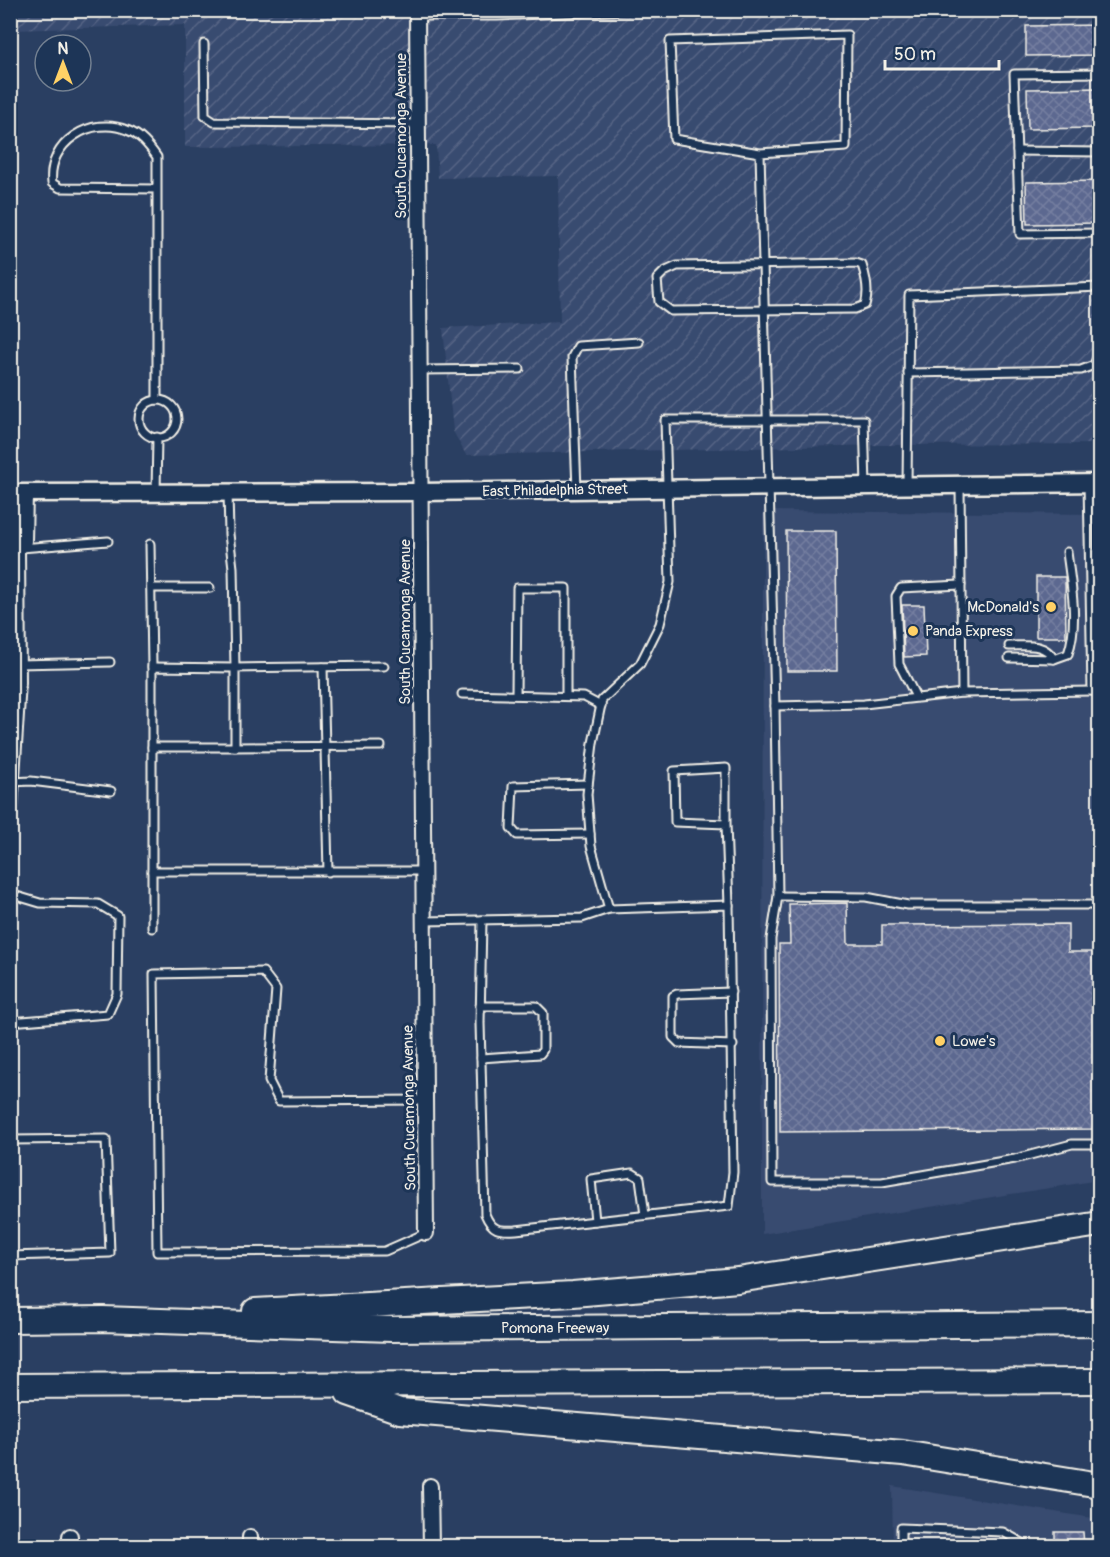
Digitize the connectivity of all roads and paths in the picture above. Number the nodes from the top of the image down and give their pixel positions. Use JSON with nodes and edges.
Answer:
{"nodes":[{"id":1,"x":636,"y":10,"type":"edge"},
{"id":2,"x":417,"y":13,"type":"edge"},
{"id":3,"x":496,"y":13,"type":"edge"},
{"id":4,"x":204,"y":44,"type":"dead end"},
{"id":5,"x":1100,"y":73,"type":"edge"},
{"id":6,"x":418,"y":124,"type":"junction"},
{"id":7,"x":1017,"y":151,"type":"junction"},
{"id":8,"x":760,"y":153,"type":"junction"},
{"id":9,"x":1100,"y":153,"type":"edge"},
{"id":10,"x":157,"y":189,"type":"junction"},
{"id":11,"x":1100,"y":233,"type":"edge"},
{"id":12,"x":763,"y":264,"type":"junction"},
{"id":13,"x":1100,"y":287,"type":"edge"},
{"id":14,"x":764,"y":308,"type":"junction"},
{"id":15,"x":639,"y":342,"type":"dead end"},
{"id":16,"x":1100,"y":351,"type":"edge"},
{"id":17,"x":520,"y":369,"type":"dead end"},
{"id":18,"x":420,"y":370,"type":"junction"},
{"id":19,"x":908,"y":373,"type":"junction"},
{"id":20,"x":157,"y":400,"type":"junction"},
{"id":21,"x":766,"y":420,"type":"junction"},
{"id":22,"x":157,"y":437,"type":"junction"},
{"id":23,"x":1094,"y":483,"type":"edge"},
{"id":24,"x":960,"y":485,"type":"junction"},
{"id":25,"x":866,"y":486,"type":"junction"},
{"id":26,"x":907,"y":486,"type":"junction"},
{"id":27,"x":768,"y":487,"type":"junction"},
{"id":28,"x":668,"y":488,"type":"junction"},
{"id":29,"x":577,"y":490,"type":"junction"},
{"id":30,"x":228,"y":492,"type":"junction"},
{"id":31,"x":420,"y":492,"type":"junction"},
{"id":32,"x":16,"y":493,"type":"edge"},
{"id":33,"x":156,"y":493,"type":"junction"},
{"id":34,"x":108,"y":541,"type":"dead end"},
{"id":35,"x":150,"y":544,"type":"dead end"},
{"id":36,"x":17,"y":549,"type":"junction"},
{"id":37,"x":1067,"y":552,"type":"dead end"},
{"id":38,"x":14,"y":581,"type":"edge"},
{"id":39,"x":961,"y":585,"type":"junction"},
{"id":40,"x":151,"y":588,"type":"junction"},
{"id":41,"x":210,"y":588,"type":"dead end"},
{"id":42,"x":1009,"y":646,"type":"dead end"},
{"id":43,"x":1009,"y":658,"type":"dead end"},
{"id":44,"x":1054,"y":659,"type":"junction"},
{"id":45,"x":110,"y":662,"type":"dead end"},
{"id":46,"x":18,"y":664,"type":"junction"},
{"id":47,"x":384,"y":666,"type":"dead end"},
{"id":48,"x":323,"y":667,"type":"junction"},
{"id":49,"x":152,"y":668,"type":"junction"},
{"id":50,"x":235,"y":668,"type":"junction"},
{"id":51,"x":1096,"y":691,"type":"edge"},
{"id":52,"x":962,"y":693,"type":"junction"},
{"id":53,"x":462,"y":694,"type":"dead end"},
{"id":54,"x":516,"y":695,"type":"junction"},
{"id":55,"x":566,"y":696,"type":"junction"},
{"id":56,"x":14,"y":697,"type":"edge"},
{"id":57,"x":916,"y":698,"type":"junction"},
{"id":58,"x":601,"y":706,"type":"junction"},
{"id":59,"x":775,"y":706,"type":"junction"},
{"id":60,"x":325,"y":746,"type":"junction"},
{"id":61,"x":381,"y":746,"type":"dead end"},
{"id":62,"x":152,"y":747,"type":"junction"},
{"id":63,"x":235,"y":747,"type":"junction"},
{"id":64,"x":12,"y":782,"type":"junction"},
{"id":65,"x":588,"y":784,"type":"junction"},
{"id":66,"x":111,"y":791,"type":"dead end"},
{"id":67,"x":10,"y":808,"type":"edge"},
{"id":68,"x":726,"y":824,"type":"junction"},
{"id":69,"x":590,"y":834,"type":"junction"},
{"id":70,"x":152,"y":871,"type":"junction"},
{"id":71,"x":423,"y":871,"type":"junction"},
{"id":72,"x":328,"y":872,"type":"junction"},
{"id":73,"x":10,"y":894,"type":"edge"},
{"id":74,"x":778,"y":896,"type":"junction"},
{"id":75,"x":729,"y":904,"type":"junction"},
{"id":76,"x":1100,"y":904,"type":"edge"},
{"id":77,"x":609,"y":909,"type":"junction"},
{"id":78,"x":482,"y":920,"type":"junction"},
{"id":79,"x":424,"y":921,"type":"junction"},
{"id":80,"x":152,"y":928,"type":"dead end"},
{"id":81,"x":731,"y":992,"type":"junction"},
{"id":82,"x":480,"y":1006,"type":"junction"},
{"id":83,"x":10,"y":1022,"type":"edge"},
{"id":84,"x":733,"y":1045,"type":"junction"},
{"id":85,"x":481,"y":1058,"type":"junction"},
{"id":86,"x":425,"y":1100,"type":"junction"},
{"id":87,"x":10,"y":1140,"type":"edge"},
{"id":88,"x":1100,"y":1144,"type":"edge"},
{"id":89,"x":645,"y":1215,"type":"junction"},
{"id":90,"x":595,"y":1221,"type":"junction"},
{"id":91,"x":1100,"y":1224,"type":"edge"},
{"id":92,"x":426,"y":1233,"type":"joint"},
{"id":93,"x":10,"y":1256,"type":"edge"},
{"id":94,"x":104,"y":1319,"type":"junction"},
{"id":95,"x":10,"y":1320,"type":"edge"},
{"id":96,"x":1100,"y":1324,"type":"edge"},
{"id":97,"x":1100,"y":1381,"type":"edge"},
{"id":98,"x":10,"y":1386,"type":"edge"},
{"id":99,"x":328,"y":1387,"type":"junction"},
{"id":100,"x":1100,"y":1485,"type":"edge"},
{"id":101,"x":430,"y":1486,"type":"dead end"},
{"id":102,"x":431,"y":1546,"type":"edge"},
{"id":103,"x":901,"y":1546,"type":"edge"},
{"id":104,"x":1028,"y":1546,"type":"edge"}],
"edges":[{"from":1,"to":3,"type":"lane"},
{"from":2,"to":3,"type":"lane"},
{"from":2,"to":6,"type":"street","name":"South Cucamonga Avenue"},
{"from":4,"to":6,"type":"lane"},
{"from":5,"to":7,"type":"lane"},
{"from":6,"to":18,"type":"street","name":"South Cucamonga Avenue"},
{"from":7,"to":9,"type":"lane"},
{"from":7,"to":11,"type":"lane"},
{"from":8,"to":8,"type":"lane"},
{"from":8,"to":12,"type":"lane"},
{"from":10,"to":10,"type":"lane"},
{"from":10,"to":20,"type":"lane"},
{"from":12,"to":14,"type":"lane"},
{"from":12,"to":14,"type":"lane"},
{"from":12,"to":14,"type":"lane"},
{"from":13,"to":19,"type":"lane"},
{"from":14,"to":21,"type":"lane"},
{"from":15,"to":29,"type":"lane"},
{"from":16,"to":19,"type":"lane"},
{"from":17,"to":18,"type":"lane"},
{"from":18,"to":31,"type":"street","name":"South Cucamonga Avenue"},
{"from":19,"to":26,"type":"lane"},
{"from":20,"to":22,"type":"lane"},
{"from":20,"to":22,"type":"lane"},
{"from":21,"to":25,"type":"lane"},
{"from":21,"to":27,"type":"lane"},
{"from":21,"to":28,"type":"lane"},
{"from":22,"to":33,"type":"lane"},
{"from":23,"to":24,"type":"street","name":"East Philadelphia Street"},
{"from":23,"to":51,"type":"lane"},
{"from":24,"to":26,"type":"street","name":"East Philadelphia Street"},
{"from":24,"to":39,"type":"lane"},
{"from":25,"to":26,"type":"street","name":"East Philadelphia Street"},
{"from":25,"to":27,"type":"street","name":"East Philadelphia Street"},
{"from":27,"to":28,"type":"street","name":"East Philadelphia Street"},
{"from":27,"to":59,"type":"lane"},
{"from":28,"to":29,"type":"street","name":"East Philadelphia Street"},
{"from":28,"to":58,"type":"lane"},
{"from":29,"to":31,"type":"street","name":"East Philadelphia Street"},
{"from":30,"to":31,"type":"street","name":"East Philadelphia Street"},
{"from":30,"to":33,"type":"street","name":"East Philadelphia Street"},
{"from":30,"to":50,"type":"lane"},
{"from":31,"to":71,"type":"street","name":"South Cucamonga Avenue"},
{"from":32,"to":33,"type":"street","name":"East Philadelphia Street"},
{"from":32,"to":36,"type":"street"},
{"from":34,"to":36,"type":"lane"},
{"from":35,"to":40,"type":"lane"},
{"from":36,"to":38,"type":"street"},
{"from":37,"to":44,"type":"lane"},
{"from":38,"to":46,"type":"street"},
{"from":39,"to":52,"type":"lane"},
{"from":39,"to":57,"type":"lane"},
{"from":40,"to":41,"type":"lane"},
{"from":40,"to":49,"type":"lane"},
{"from":42,"to":44,"type":"lane"},
{"from":43,"to":44,"type":"lane"},
{"from":45,"to":46,"type":"lane"},
{"from":46,"to":56,"type":"street"},
{"from":47,"to":48,"type":"lane"},
{"from":48,"to":50,"type":"lane"},
{"from":48,"to":60,"type":"lane"},
{"from":49,"to":50,"type":"lane"},
{"from":49,"to":62,"type":"lane"},
{"from":50,"to":63,"type":"lane"},
{"from":51,"to":52,"type":"lane"},
{"from":52,"to":57,"type":"lane"},
{"from":53,"to":54,"type":"lane"},
{"from":54,"to":55,"type":"lane"},
{"from":54,"to":55,"type":"lane"},
{"from":55,"to":58,"type":"lane"},
{"from":56,"to":64,"type":"street"},
{"from":57,"to":59,"type":"lane"},
{"from":58,"to":65,"type":"lane"},
{"from":59,"to":74,"type":"lane"},
{"from":60,"to":61,"type":"lane"},
{"from":60,"to":63,"type":"lane"},
{"from":60,"to":72,"type":"lane"},
{"from":62,"to":63,"type":"lane"},
{"from":62,"to":70,"type":"lane"},
{"from":64,"to":66,"type":"lane"},
{"from":64,"to":67,"type":"street"},
{"from":65,"to":69,"type":"lane"},
{"from":65,"to":69,"type":"lane"},
{"from":68,"to":68,"type":"lane"},
{"from":68,"to":75,"type":"lane"},
{"from":69,"to":77,"type":"lane"},
{"from":70,"to":72,"type":"lane"},
{"from":70,"to":80,"type":"lane"},
{"from":71,"to":72,"type":"lane"},
{"from":71,"to":79,"type":"street","name":"South Cucamonga Avenue"},
{"from":73,"to":83,"type":"lane"},
{"from":74,"to":76,"type":"lane"},
{"from":74,"to":88,"type":"lane"},
{"from":75,"to":77,"type":"lane"},
{"from":75,"to":81,"type":"lane"},
{"from":77,"to":78,"type":"lane"},
{"from":78,"to":79,"type":"lane"},
{"from":78,"to":82,"type":"lane"},
{"from":79,"to":86,"type":"street","name":"South Cucamonga Avenue"},
{"from":81,"to":84,"type":"lane"},
{"from":81,"to":84,"type":"lane"},
{"from":82,"to":85,"type":"lane"},
{"from":82,"to":85,"type":"lane"},
{"from":84,"to":89,"type":"lane"},
{"from":85,"to":90,"type":"lane"},
{"from":86,"to":92,"type":"street","name":"South Cucamonga Avenue"},
{"from":86,"to":92,"type":"lane"},
{"from":87,"to":93,"type":"lane"},
{"from":89,"to":90,"type":"lane"},
{"from":89,"to":90,"type":"lane"},
{"from":91,"to":94,"type":"highway"},
{"from":94,"to":95,"type":"highway","name":"Pomona Freeway"},
{"from":94,"to":96,"type":"highway","name":"Pomona Freeway"},
{"from":97,"to":99,"type":"highway"},
{"from":98,"to":99,"type":"highway"},
{"from":99,"to":100,"type":"highway"},
{"from":101,"to":102,"type":"street"},
{"from":103,"to":104,"type":"lane"}]}
